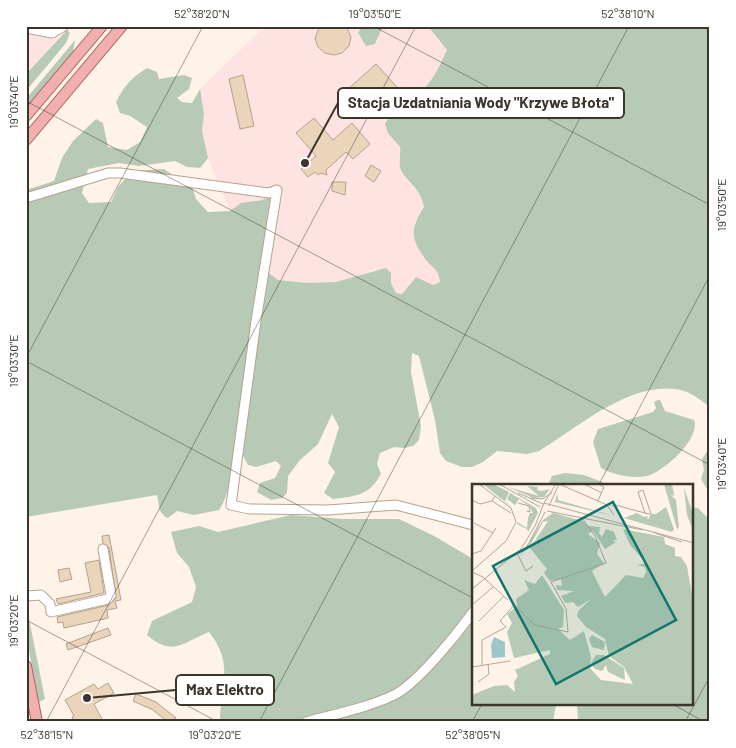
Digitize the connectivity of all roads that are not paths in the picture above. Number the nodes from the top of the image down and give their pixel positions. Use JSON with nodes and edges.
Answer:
{"nodes":[{"id":1,"x":64,"y":26,"type":"edge"},
{"id":2,"x":102,"y":26,"type":"edge"},
{"id":3,"x":122,"y":26,"type":"edge"},
{"id":4,"x":26,"y":28,"type":"edge"},
{"id":5,"x":26,"y":116,"type":"edge"},
{"id":6,"x":26,"y":140,"type":"edge"},
{"id":7,"x":26,"y":198,"type":"edge"},
{"id":8,"x":472,"y":524,"type":"edge"},
{"id":9,"x":103,"y":550,"type":"dead end"},
{"id":10,"x":26,"y":596,"type":"edge"},
{"id":11,"x":472,"y":614,"type":"edge"},
{"id":12,"x":26,"y":666,"type":"edge"},
{"id":13,"x":37,"y":722,"type":"edge"},
{"id":14,"x":306,"y":722,"type":"edge"}],
"edges":[{"from":1,"to":4,"type":"lane"},
{"from":2,"to":5,"type":"main road"},
{"from":3,"to":6,"type":"main road"},
{"from":7,"to":8,"type":"lane"},
{"from":9,"to":10,"type":"lane"},
{"from":11,"to":14,"type":"lane"},
{"from":12,"to":13,"type":"main road"}]}
